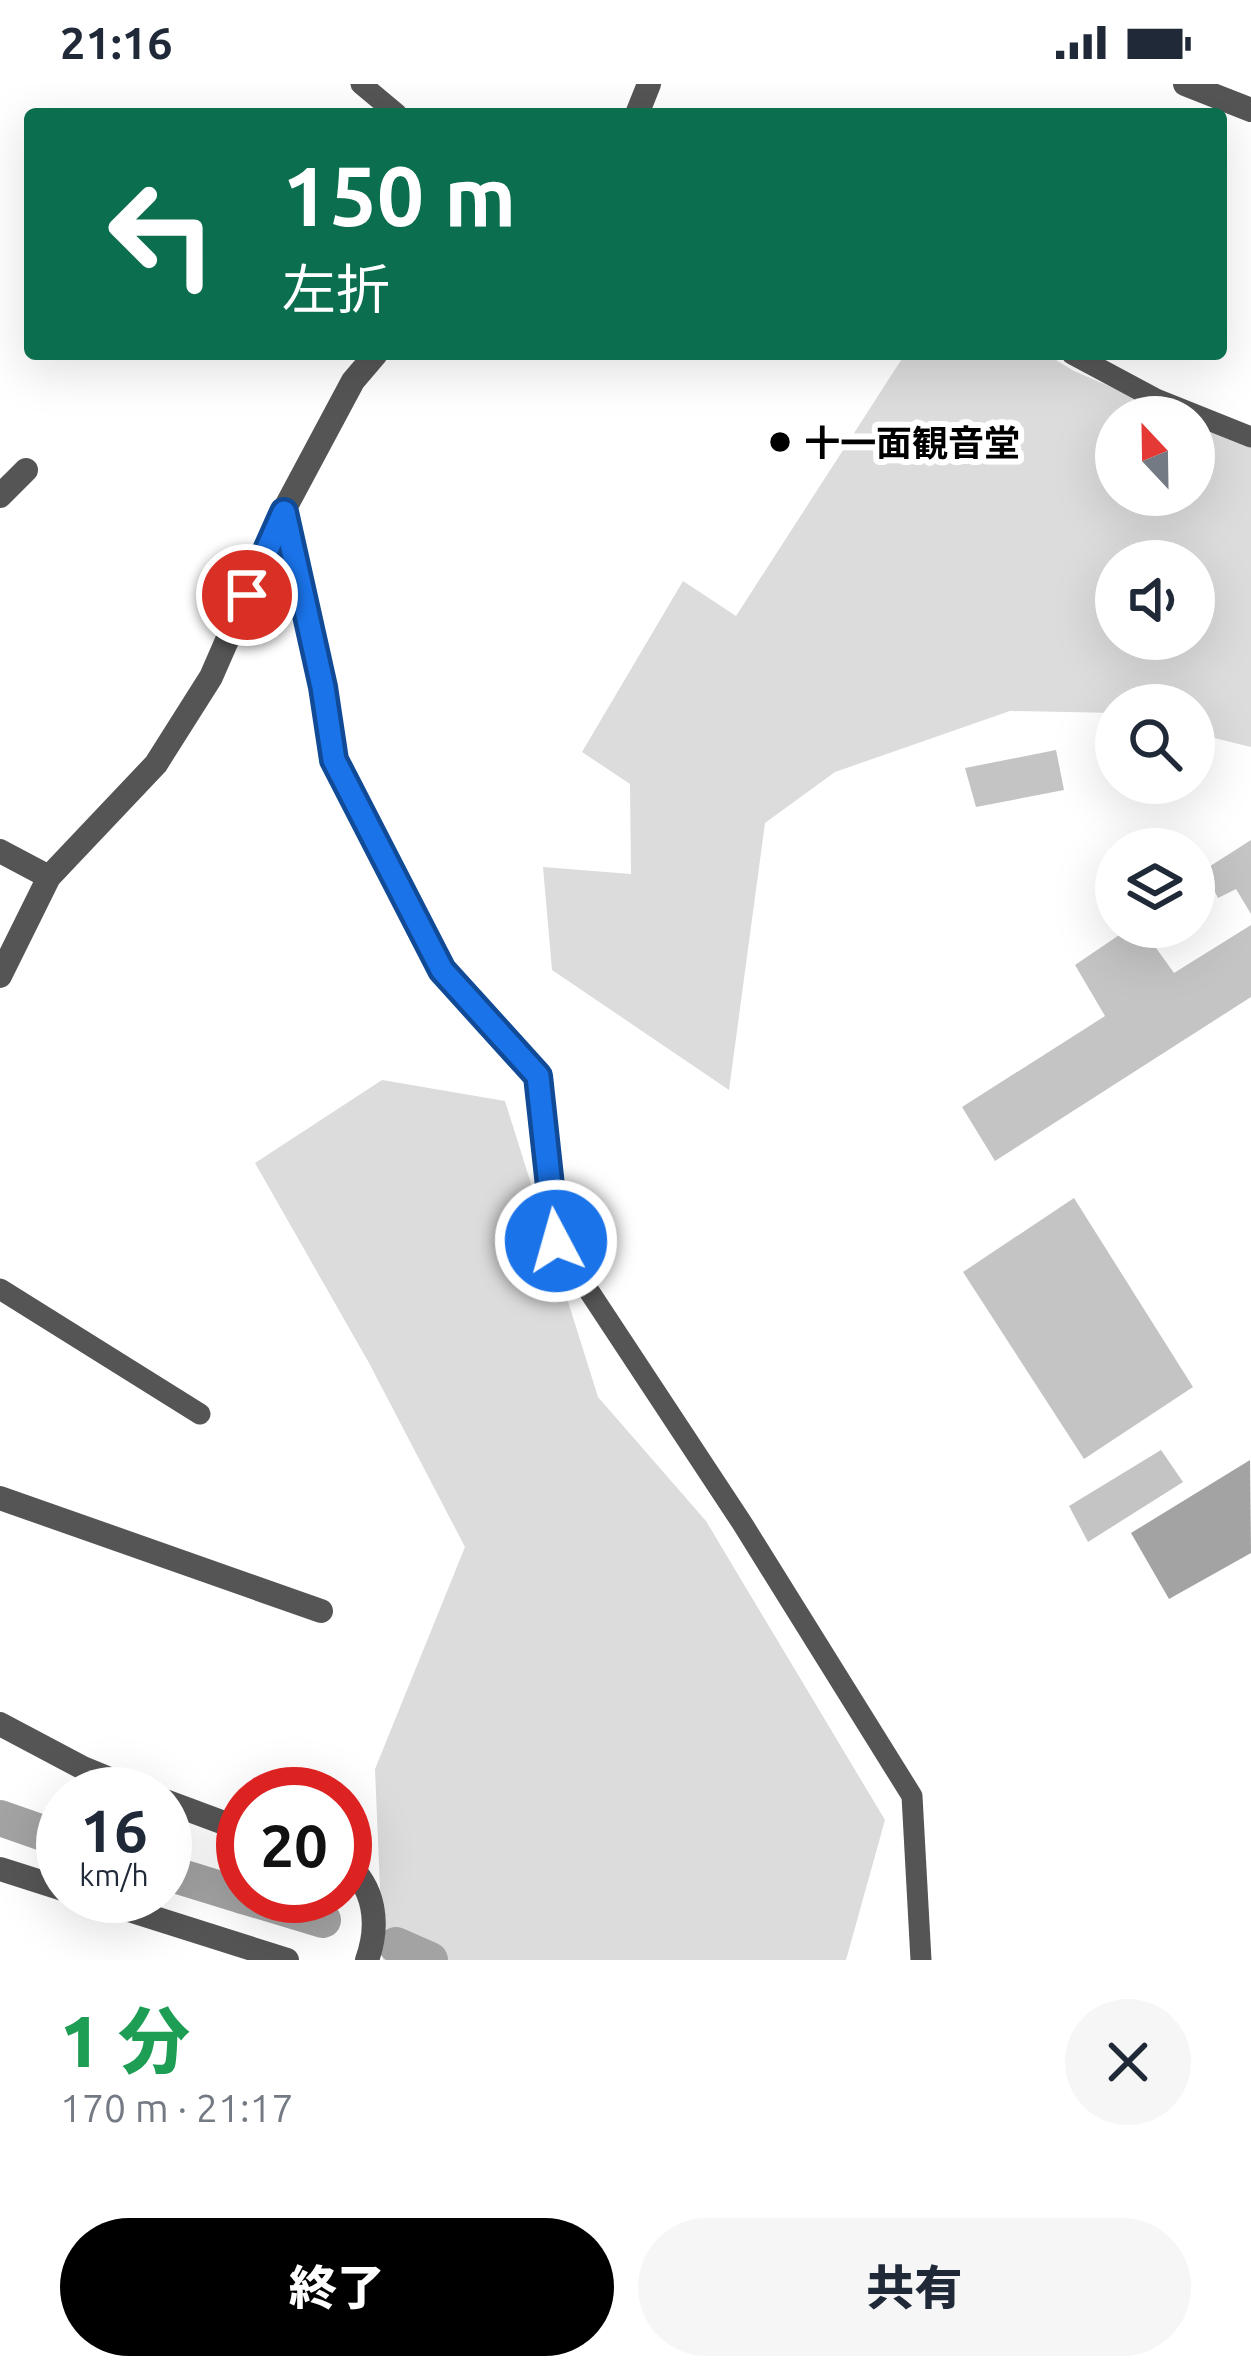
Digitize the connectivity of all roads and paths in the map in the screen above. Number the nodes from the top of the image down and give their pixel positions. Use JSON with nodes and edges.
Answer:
{"nodes":[{"id":1,"x":361,"y":84,"type":"edge"},
{"id":2,"x":1185,"y":84,"type":"edge"},
{"id":3,"x":390,"y":108,"type":"edge"},
{"id":4,"x":1251,"y":110,"type":"edge"},
{"id":5,"x":371,"y":360,"type":"edge"},
{"id":6,"x":1083,"y":360,"type":"edge"},
{"id":7,"x":1251,"y":437,"type":"edge"},
{"id":8,"x":26,"y":470,"type":"dead end"},
{"id":9,"x":0,"y":496,"type":"edge"},
{"id":10,"x":284,"y":512,"type":"junction"},
{"id":11,"x":0,"y":851,"type":"edge"},
{"id":12,"x":49,"y":877,"type":"junction"},
{"id":13,"x":0,"y":976,"type":"edge"},
{"id":14,"x":0,"y":1288,"type":"edge"},
{"id":15,"x":200,"y":1414,"type":"dead end"},
{"id":16,"x":0,"y":1498,"type":"edge"},
{"id":17,"x":321,"y":1611,"type":"dead end"},
{"id":18,"x":0,"y":1724,"type":"edge"},
{"id":19,"x":81,"y":1767,"type":"edge"},
{"id":20,"x":0,"y":1869,"type":"edge"},
{"id":21,"x":36,"y":1880,"type":"edge"},
{"id":22,"x":372,"y":1905,"type":"edge"},
{"id":23,"x":170,"y":1923,"type":"edge"},
{"id":24,"x":287,"y":1960,"type":"edge"},
{"id":25,"x":368,"y":1960,"type":"edge"},
{"id":26,"x":921,"y":1960,"type":"edge"}],
"edges":[{"from":1,"to":3,"type":"lane"},
{"from":2,"to":4,"type":"street"},
{"from":5,"to":10,"type":"street"},
{"from":6,"to":7,"type":"lane"},
{"from":8,"to":9,"type":"street"},
{"from":10,"to":12,"type":"street"},
{"from":10,"to":26,"type":"lane"},
{"from":11,"to":12,"type":"street"},
{"from":12,"to":13,"type":"street"},
{"from":14,"to":15,"type":"lane"},
{"from":16,"to":17,"type":"street"},
{"from":18,"to":19,"type":"street"},
{"from":20,"to":21,"type":"street"},
{"from":22,"to":25,"type":"street"},
{"from":23,"to":24,"type":"street"}]}
